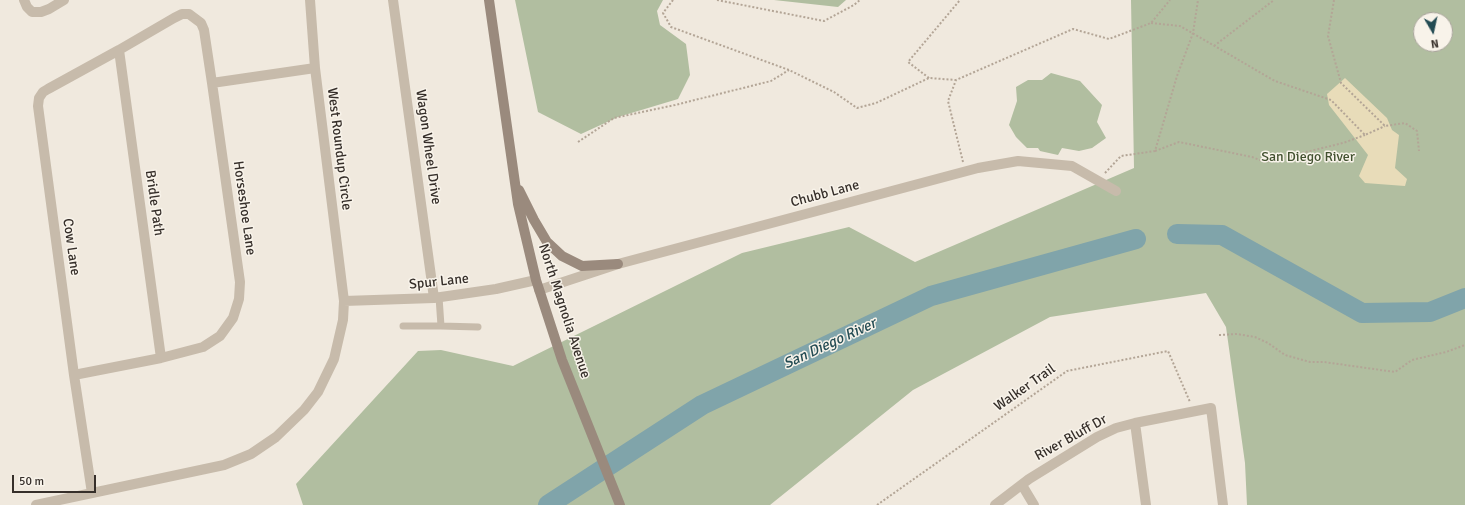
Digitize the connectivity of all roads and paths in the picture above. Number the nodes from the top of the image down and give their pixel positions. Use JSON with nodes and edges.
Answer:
{"nodes":[{"id":1,"x":24,"y":0,"type":"edge"},
{"id":2,"x":64,"y":0,"type":"edge"},
{"id":3,"x":310,"y":0,"type":"edge"},
{"id":4,"x":393,"y":0,"type":"edge"},
{"id":5,"x":489,"y":0,"type":"edge"},
{"id":6,"x":673,"y":0,"type":"edge"},
{"id":7,"x":717,"y":0,"type":"edge"},
{"id":8,"x":860,"y":0,"type":"edge"},
{"id":9,"x":960,"y":0,"type":"edge"},
{"id":10,"x":1170,"y":0,"type":"edge"},
{"id":11,"x":1198,"y":0,"type":"edge"},
{"id":12,"x":1274,"y":0,"type":"edge"},
{"id":13,"x":1334,"y":0,"type":"edge"},
{"id":14,"x":1151,"y":23,"type":"junction"},
{"id":15,"x":1193,"y":33,"type":"junction"},
{"id":16,"x":1214,"y":46,"type":"junction"},
{"id":17,"x":119,"y":50,"type":"junction"},
{"id":18,"x":315,"y":68,"type":"junction"},
{"id":19,"x":789,"y":70,"type":"junction"},
{"id":20,"x":929,"y":78,"type":"junction"},
{"id":21,"x":956,"y":80,"type":"junction"},
{"id":22,"x":212,"y":83,"type":"junction"},
{"id":23,"x":1385,"y":126,"type":"junction"},
{"id":24,"x":1365,"y":135,"type":"junction"},
{"id":25,"x":578,"y":142,"type":"dead end"},
{"id":26,"x":1155,"y":151,"type":"junction"},
{"id":27,"x":1419,"y":151,"type":"dead end"},
{"id":28,"x":965,"y":171,"type":"junction"},
{"id":29,"x":514,"y":179,"type":"junction"},
{"id":30,"x":1097,"y":181,"type":"junction"},
{"id":31,"x":1116,"y":191,"type":"dead end"},
{"id":32,"x":618,"y":264,"type":"junction"},
{"id":33,"x":538,"y":285,"type":"junction"},
{"id":34,"x":436,"y":298,"type":"junction"},
{"id":35,"x":344,"y":301,"type":"junction"},
{"id":36,"x":403,"y":326,"type":"dead end"},
{"id":37,"x":441,"y":326,"type":"junction"},
{"id":38,"x":478,"y":327,"type":"dead end"},
{"id":39,"x":1220,"y":335,"type":"dead end"},
{"id":40,"x":1465,"y":345,"type":"edge"},
{"id":41,"x":161,"y":358,"type":"junction"},
{"id":42,"x":74,"y":375,"type":"junction"},
{"id":43,"x":1194,"y":411,"type":"junction"},
{"id":44,"x":1135,"y":423,"type":"junction"},
{"id":45,"x":1022,"y":485,"type":"junction"},
{"id":46,"x":92,"y":493,"type":"junction"},
{"id":47,"x":36,"y":505,"type":"edge"},
{"id":48,"x":620,"y":505,"type":"edge"},
{"id":49,"x":877,"y":505,"type":"edge"},
{"id":50,"x":995,"y":505,"type":"edge"},
{"id":51,"x":1034,"y":505,"type":"edge"},
{"id":52,"x":1146,"y":505,"type":"edge"},
{"id":53,"x":1223,"y":505,"type":"edge"}],
"edges":[{"from":1,"to":2,"type":"street"},
{"from":3,"to":18,"type":"street","name":"West Roundup Circle"},
{"from":4,"to":34,"type":"street","name":"Wagon Wheel Drive"},
{"from":5,"to":29,"type":"main road","name":"North Magnolia Avenue"},
{"from":6,"to":19,"type":"path"},
{"from":7,"to":8,"type":"path"},
{"from":9,"to":20,"type":"path"},
{"from":10,"to":14,"type":"path"},
{"from":11,"to":15,"type":"path"},
{"from":12,"to":16,"type":"path"},
{"from":13,"to":23,"type":"path"},
{"from":14,"to":15,"type":"path"},
{"from":14,"to":21,"type":"path"},
{"from":15,"to":16,"type":"path"},
{"from":15,"to":26,"type":"path"},
{"from":16,"to":24,"type":"path"},
{"from":17,"to":22,"type":"street","name":"Horseshoe Lane"},
{"from":17,"to":41,"type":"street","name":"Bridle Path"},
{"from":17,"to":42,"type":"street","name":"Cow Lane"},
{"from":18,"to":22,"type":"street"},
{"from":18,"to":35,"type":"street","name":"West Roundup Circle"},
{"from":19,"to":20,"type":"path"},
{"from":19,"to":25,"type":"path"},
{"from":20,"to":21,"type":"path"},
{"from":21,"to":28,"type":"path"},
{"from":22,"to":41,"type":"street","name":"Horseshoe Lane"},
{"from":23,"to":24,"type":"path"},
{"from":23,"to":27,"type":"path"},
{"from":24,"to":26,"type":"path"},
{"from":26,"to":30,"type":"path"},
{"from":28,"to":30,"type":"street","name":"Chubb Lane"},
{"from":28,"to":32,"type":"street","name":"Chubb Lane"},
{"from":29,"to":32,"type":"main road"},
{"from":29,"to":33,"type":"main road","name":"North Magnolia Avenue"},
{"from":30,"to":31,"type":"street","name":"Chubb Lane"},
{"from":32,"to":33,"type":"street","name":"Chubb Lane"},
{"from":33,"to":34,"type":"street","name":"Spur Lane"},
{"from":33,"to":48,"type":"main road","name":"North Magnolia Avenue"},
{"from":34,"to":35,"type":"street","name":"Spur Lane"},
{"from":34,"to":37,"type":"lane"},
{"from":35,"to":46,"type":"street","name":"West Roundup Circle"},
{"from":36,"to":37,"type":"lane"},
{"from":37,"to":38,"type":"lane"},
{"from":39,"to":40,"type":"path"},
{"from":41,"to":42,"type":"street","name":"Horseshoe Lane"},
{"from":42,"to":46,"type":"street","name":"Cow Lane"},
{"from":43,"to":44,"type":"street","name":"River Bluff Dr"},
{"from":43,"to":49,"type":"path","name":"Walker Trail"},
{"from":43,"to":53,"type":"street","name":"River Bluff Dr"},
{"from":44,"to":45,"type":"street","name":"River Bluff Dr"},
{"from":44,"to":52,"type":"street"},
{"from":45,"to":50,"type":"street","name":"River Bluff Dr"},
{"from":45,"to":51,"type":"street"},
{"from":46,"to":47,"type":"street","name":"West Roundup Circle"}]}
